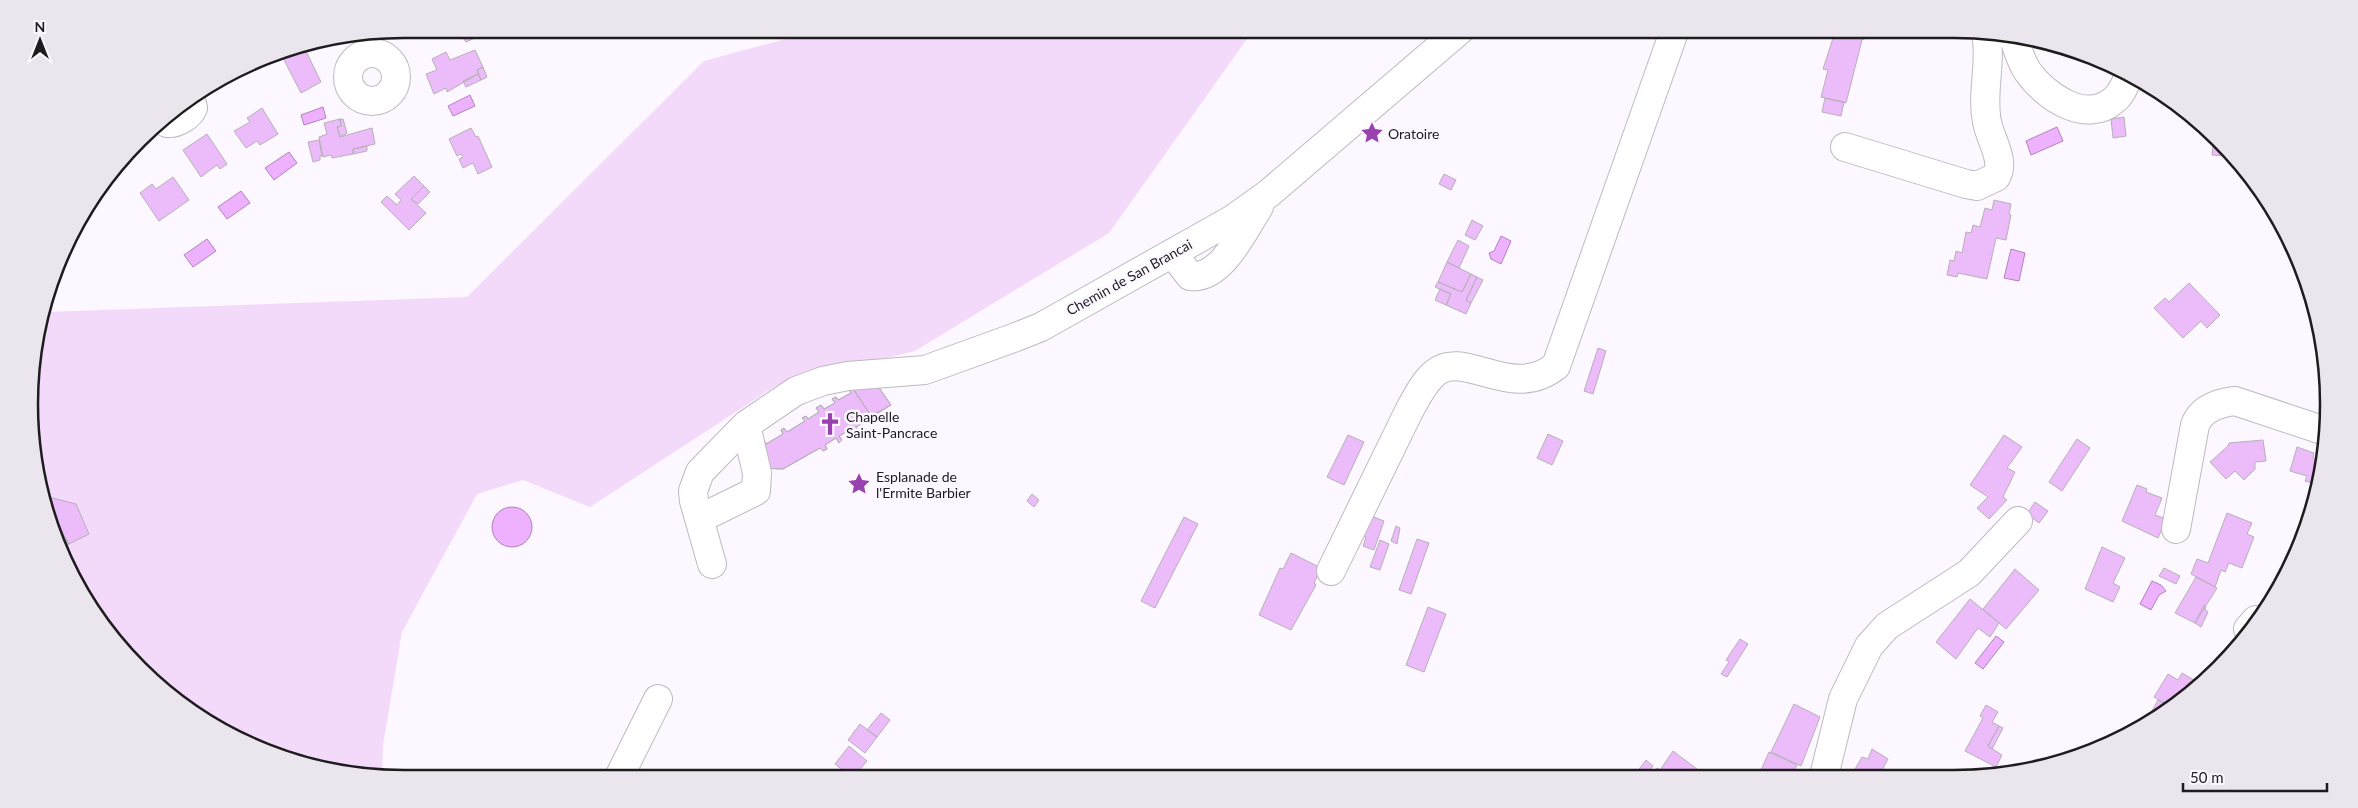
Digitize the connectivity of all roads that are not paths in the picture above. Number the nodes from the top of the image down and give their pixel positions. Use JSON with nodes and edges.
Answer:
{"nodes":[{"id":1,"x":1450,"y":38,"type":"edge"},
{"id":2,"x":1673,"y":38,"type":"edge"},
{"id":3,"x":1987,"y":39,"type":"edge"},
{"id":4,"x":2016,"y":43,"type":"edge"},
{"id":5,"x":2126,"y":81,"type":"edge"},
{"id":6,"x":192,"y":105,"type":"edge"},
{"id":7,"x":168,"y":123,"type":"edge"},
{"id":8,"x":1845,"y":148,"type":"dead end"},
{"id":9,"x":746,"y":425,"type":"junction"},
{"id":10,"x":2320,"y":429,"type":"edge"},
{"id":11,"x":699,"y":519,"type":"junction"},
{"id":12,"x":2018,"y":522,"type":"dead end"},
{"id":13,"x":2176,"y":528,"type":"dead end"},
{"id":14,"x":712,"y":564,"type":"dead end"},
{"id":15,"x":1331,"y":571,"type":"dead end"},
{"id":16,"x":658,"y":699,"type":"dead end"},
{"id":17,"x":622,"y":770,"type":"edge"},
{"id":18,"x":1825,"y":770,"type":"edge"}],
"edges":[{"from":1,"to":9,"type":"street","name":"Chemin de San Brancai"},
{"from":2,"to":15,"type":"street"},
{"from":3,"to":8,"type":"street"},
{"from":4,"to":5,"type":"street"},
{"from":6,"to":7,"type":"street"},
{"from":9,"to":11,"type":"street","name":"Chemin de San Brancai"},
{"from":9,"to":11,"type":"street"},
{"from":10,"to":13,"type":"street"},
{"from":11,"to":14,"type":"street","name":"Chemin de San Brancai"},
{"from":12,"to":18,"type":"street"},
{"from":16,"to":17,"type":"street"}]}
